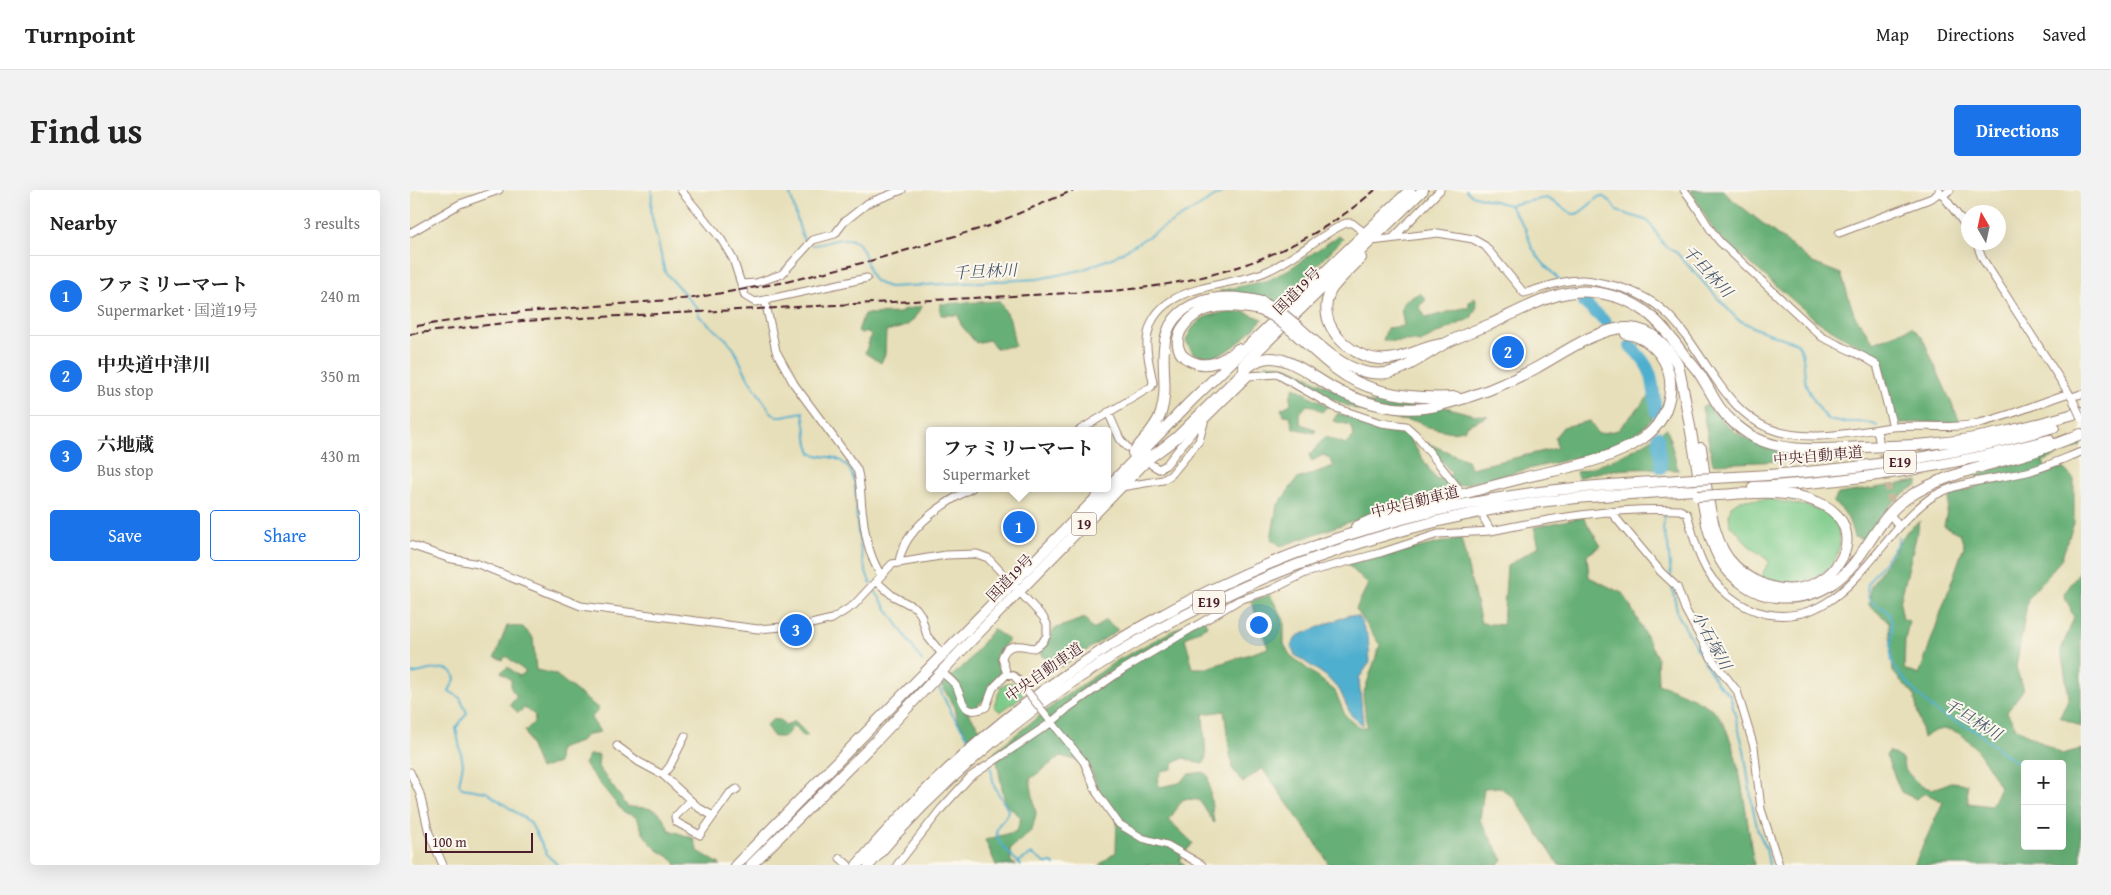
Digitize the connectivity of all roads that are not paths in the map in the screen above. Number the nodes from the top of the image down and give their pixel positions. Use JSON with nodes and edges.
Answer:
{"nodes":[{"id":1,"x":499,"y":190,"type":"edge"},
{"id":2,"x":681,"y":190,"type":"edge"},
{"id":3,"x":902,"y":190,"type":"edge"},
{"id":4,"x":1410,"y":190,"type":"edge"},
{"id":5,"x":1423,"y":190,"type":"edge"},
{"id":6,"x":1440,"y":190,"type":"edge"},
{"id":7,"x":1684,"y":190,"type":"edge"},
{"id":8,"x":1950,"y":190,"type":"edge"},
{"id":9,"x":1941,"y":192,"type":"edge"},
{"id":10,"x":1961,"y":219,"type":"edge"},
{"id":11,"x":410,"y":233,"type":"edge"},
{"id":12,"x":1839,"y":233,"type":"dead end"},
{"id":13,"x":1372,"y":237,"type":"junction"},
{"id":14,"x":1394,"y":237,"type":"junction"},
{"id":15,"x":1979,"y":250,"type":"edge"},
{"id":16,"x":1340,"y":258,"type":"junction"},
{"id":17,"x":867,"y":278,"type":"dead end"},
{"id":18,"x":740,"y":284,"type":"junction"},
{"id":19,"x":765,"y":300,"type":"junction"},
{"id":20,"x":1261,"y":306,"type":"junction"},
{"id":21,"x":1293,"y":327,"type":"junction"},
{"id":22,"x":1597,"y":336,"type":"junction"},
{"id":23,"x":1674,"y":341,"type":"junction"},
{"id":24,"x":1446,"y":343,"type":"junction"},
{"id":25,"x":2081,"y":394,"type":"edge"},
{"id":26,"x":1472,"y":395,"type":"junction"},
{"id":27,"x":2071,"y":396,"type":"junction"},
{"id":28,"x":1108,"y":412,"type":"junction"},
{"id":29,"x":2081,"y":412,"type":"edge"},
{"id":30,"x":2081,"y":418,"type":"edge"},
{"id":31,"x":1205,"y":419,"type":"junction"},
{"id":32,"x":1084,"y":427,"type":"edge"},
{"id":33,"x":1893,"y":427,"type":"junction"},
{"id":34,"x":1877,"y":430,"type":"junction"},
{"id":35,"x":2081,"y":430,"type":"edge"},
{"id":36,"x":2081,"y":434,"type":"edge"},
{"id":37,"x":1879,"y":440,"type":"tunnel mouth"},
{"id":38,"x":1127,"y":447,"type":"dead end"},
{"id":39,"x":2081,"y":452,"type":"edge"},
{"id":40,"x":1149,"y":463,"type":"junction"},
{"id":41,"x":1111,"y":476,"type":"edge"},
{"id":42,"x":1111,"y":484,"type":"edge"},
{"id":43,"x":1120,"y":487,"type":"junction"},
{"id":44,"x":1458,"y":488,"type":"dead end"},
{"id":45,"x":964,"y":492,"type":"edge"},
{"id":46,"x":1096,"y":492,"type":"edge"},
{"id":47,"x":1103,"y":492,"type":"edge"},
{"id":48,"x":1718,"y":492,"type":"junction"},
{"id":49,"x":1610,"y":511,"type":"junction"},
{"id":50,"x":1078,"y":518,"type":"junction"},
{"id":51,"x":1893,"y":518,"type":"tunnel mouth"},
{"id":52,"x":1484,"y":519,"type":"dead end"},
{"id":53,"x":1899,"y":527,"type":"junction"},
{"id":54,"x":1490,"y":531,"type":"junction"},
{"id":55,"x":1321,"y":544,"type":"junction"},
{"id":56,"x":410,"y":545,"type":"edge"},
{"id":57,"x":899,"y":562,"type":"junction"},
{"id":58,"x":877,"y":579,"type":"junction"},
{"id":59,"x":1011,"y":584,"type":"junction"},
{"id":60,"x":1019,"y":592,"type":"junction"},
{"id":61,"x":942,"y":654,"type":"junction"},
{"id":62,"x":940,"y":672,"type":"junction"},
{"id":63,"x":1007,"y":674,"type":"junction"},
{"id":64,"x":1051,"y":720,"type":"junction"},
{"id":65,"x":685,"y":736,"type":"dead end"},
{"id":66,"x":617,"y":746,"type":"dead end"},
{"id":67,"x":410,"y":772,"type":"edge"},
{"id":68,"x":663,"y":775,"type":"junction"},
{"id":69,"x":737,"y":789,"type":"dead end"},
{"id":70,"x":690,"y":801,"type":"junction"},
{"id":71,"x":713,"y":816,"type":"junction"},
{"id":72,"x":840,"y":858,"type":"dead end"},
{"id":73,"x":443,"y":865,"type":"edge"},
{"id":74,"x":736,"y":865,"type":"edge"},
{"id":75,"x":751,"y":865,"type":"edge"},
{"id":76,"x":848,"y":865,"type":"edge"},
{"id":77,"x":857,"y":865,"type":"edge"},
{"id":78,"x":869,"y":865,"type":"edge"},
{"id":79,"x":897,"y":865,"type":"edge"},
{"id":80,"x":1202,"y":865,"type":"edge"},
{"id":81,"x":1779,"y":865,"type":"edge"}],
"edges":[{"from":1,"to":11,"type":"street"},
{"from":2,"to":18,"type":"street"},
{"from":3,"to":18,"type":"street"},
{"from":4,"to":13,"type":"highway","name":"国道19号","number":"19"},
{"from":5,"to":13,"type":"highway"},
{"from":6,"to":14,"type":"street"},
{"from":7,"to":33,"type":"street"},
{"from":8,"to":9,"type":"street"},
{"from":9,"to":10,"type":"street"},
{"from":9,"to":12,"type":"street"},
{"from":13,"to":14,"type":"street"},
{"from":13,"to":16,"type":"highway","name":"国道19号","number":"19"},
{"from":13,"to":24,"type":"highway"},
{"from":13,"to":28,"type":"street"},
{"from":13,"to":40,"type":"highway","name":"国道19号","number":"19"},
{"from":14,"to":34,"type":"street"},
{"from":15,"to":27,"type":"street"},
{"from":16,"to":20,"type":"highway"},
{"from":16,"to":42,"type":"highway","name":"国道19号","number":"19"},
{"from":17,"to":19,"type":"street"},
{"from":18,"to":19,"type":"street"},
{"from":19,"to":58,"type":"street"},
{"from":20,"to":21,"type":"highway","bridge":true},
{"from":20,"to":41,"type":"highway"},
{"from":21,"to":24,"type":"highway"},
{"from":21,"to":26,"type":"highway"},
{"from":22,"to":26,"type":"highway"},
{"from":22,"to":36,"type":"highway"},
{"from":22,"to":55,"type":"highway"},
{"from":23,"to":24,"type":"highway"},
{"from":23,"to":29,"type":"highway"},
{"from":23,"to":48,"type":"highway"},
{"from":25,"to":27,"type":"street"},
{"from":26,"to":40,"type":"highway"},
{"from":27,"to":30,"type":"street","bridge":true},
{"from":27,"to":33,"type":"street"},
{"from":28,"to":32,"type":"street"},
{"from":28,"to":38,"type":"street"},
{"from":30,"to":55,"type":"highway","name":"中央自動車道","number":"E19","bridge":true},
{"from":31,"to":40,"type":"street"},
{"from":31,"to":43,"type":"street"},
{"from":31,"to":44,"type":"street"},
{"from":33,"to":34,"type":"street"},
{"from":34,"to":37,"type":"street"},
{"from":35,"to":48,"type":"highway","name":"中央自動車道","number":"E19"},
{"from":39,"to":53,"type":"street"},
{"from":40,"to":43,"type":"highway","name":"国道19号","number":"19"},
{"from":43,"to":60,"type":"highway","name":"国道19号","number":"19"},
{"from":45,"to":57,"type":"street"},
{"from":46,"to":50,"type":"highway"},
{"from":47,"to":50,"type":"highway","name":"国道19号","number":"19"},
{"from":48,"to":78,"type":"highway","name":"中央自動車道","number":"E19"},
{"from":49,"to":53,"type":"street"},
{"from":49,"to":54,"type":"street"},
{"from":49,"to":81,"type":"street"},
{"from":50,"to":59,"type":"highway","name":"国道19号","number":"19"},
{"from":51,"to":53,"type":"street"},
{"from":52,"to":54,"type":"street"},
{"from":54,"to":64,"type":"street"},
{"from":55,"to":77,"type":"highway","name":"中央自動車道","number":"E19"},
{"from":56,"to":58,"type":"street"},
{"from":57,"to":58,"type":"street"},
{"from":57,"to":59,"type":"street"},
{"from":58,"to":61,"type":"street"},
{"from":59,"to":60,"type":"street"},
{"from":59,"to":61,"type":"highway","name":"国道19号","number":"19"},
{"from":60,"to":62,"type":"highway","name":"国道19号","number":"19"},
{"from":60,"to":63,"type":"street"},
{"from":61,"to":74,"type":"highway","name":"国道19号","number":"19"},
{"from":62,"to":63,"type":"street"},
{"from":62,"to":75,"type":"highway","name":"国道19号","number":"19"},
{"from":63,"to":64,"type":"street","bridge":true},
{"from":64,"to":79,"type":"street"},
{"from":64,"to":80,"type":"street"},
{"from":65,"to":68,"type":"street"},
{"from":66,"to":68,"type":"street"},
{"from":67,"to":73,"type":"street"},
{"from":68,"to":70,"type":"street"},
{"from":69,"to":71,"type":"street"},
{"from":70,"to":71,"type":"street"},
{"from":70,"to":71,"type":"street"},
{"from":72,"to":76,"type":"street"}]}
